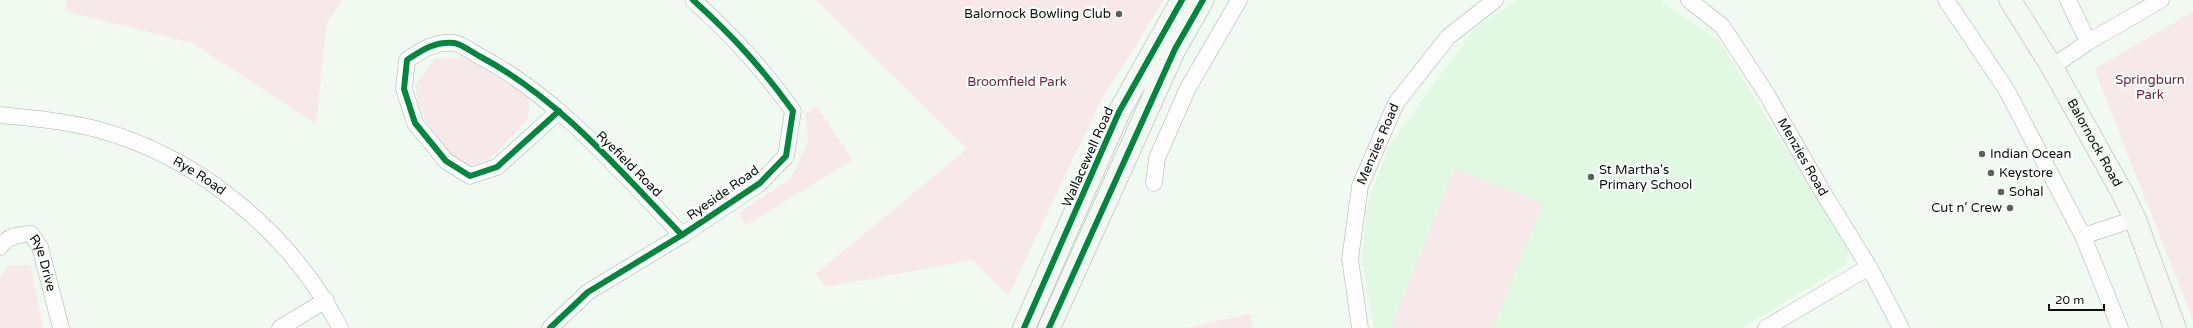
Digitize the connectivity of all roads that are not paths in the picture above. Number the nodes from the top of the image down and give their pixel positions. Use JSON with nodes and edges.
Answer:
{"nodes":[{"id":1,"x":693,"y":0,"type":"edge"},
{"id":2,"x":1182,"y":0,"type":"edge"},
{"id":3,"x":1203,"y":0,"type":"edge"},
{"id":4,"x":1239,"y":0,"type":"edge"},
{"id":5,"x":1495,"y":0,"type":"edge"},
{"id":6,"x":1689,"y":0,"type":"edge"},
{"id":7,"x":1946,"y":0,"type":"edge"},
{"id":8,"x":2010,"y":0,"type":"edge"},
{"id":9,"x":2068,"y":0,"type":"edge"},
{"id":10,"x":2161,"y":0,"type":"edge"},
{"id":11,"x":2088,"y":42,"type":"junction"},
{"id":12,"x":2052,"y":67,"type":"junction"},
{"id":13,"x":559,"y":111,"type":"junction"},
{"id":14,"x":0,"y":115,"type":"edge"},
{"id":15,"x":1154,"y":183,"type":"dead end"},
{"id":16,"x":2135,"y":219,"type":"junction"},
{"id":17,"x":682,"y":235,"type":"junction"},
{"id":18,"x":2083,"y":236,"type":"junction"},
{"id":19,"x":0,"y":247,"type":"edge"},
{"id":20,"x":1869,"y":267,"type":"junction"},
{"id":21,"x":326,"y":300,"type":"junction"},
{"id":22,"x":61,"y":328,"type":"edge"},
{"id":23,"x":280,"y":328,"type":"edge"},
{"id":24,"x":340,"y":328,"type":"edge"},
{"id":25,"x":550,"y":328,"type":"edge"},
{"id":26,"x":1024,"y":328,"type":"edge"},
{"id":27,"x":1049,"y":328,"type":"edge"},
{"id":28,"x":1360,"y":328,"type":"edge"},
{"id":29,"x":1766,"y":328,"type":"edge"},
{"id":30,"x":1901,"y":328,"type":"edge"},
{"id":31,"x":2120,"y":328,"type":"edge"},
{"id":32,"x":2175,"y":328,"type":"edge"}],
"edges":[{"from":1,"to":17,"type":"street","name":"Ryeside Road"},
{"from":2,"to":26,"type":"street","name":"Wallacewell Road"},
{"from":3,"to":27,"type":"street"},
{"from":4,"to":15,"type":"street"},
{"from":5,"to":28,"type":"street","name":"Menzies Road"},
{"from":6,"to":20,"type":"street","name":"Menzies Road"},
{"from":7,"to":18,"type":"street"},
{"from":8,"to":12,"type":"street","name":"Balornock Road"},
{"from":9,"to":11,"type":"street"},
{"from":10,"to":11,"type":"street"},
{"from":11,"to":12,"type":"street"},
{"from":12,"to":16,"type":"street","name":"Balornock Road"},
{"from":13,"to":13,"type":"street","name":"Ryefield Road"},
{"from":13,"to":17,"type":"street","name":"Ryefield Road"},
{"from":14,"to":21,"type":"street","name":"Rye Road"},
{"from":16,"to":18,"type":"street"},
{"from":16,"to":32,"type":"street","name":"Balornock Road"},
{"from":17,"to":25,"type":"street","name":"Ryeside Road"},
{"from":18,"to":31,"type":"street"},
{"from":19,"to":22,"type":"street","name":"Rye Drive"},
{"from":20,"to":29,"type":"street"},
{"from":20,"to":30,"type":"street","name":"Menzies Road"},
{"from":21,"to":23,"type":"street"},
{"from":21,"to":24,"type":"street","name":"Rye Road"}]}
